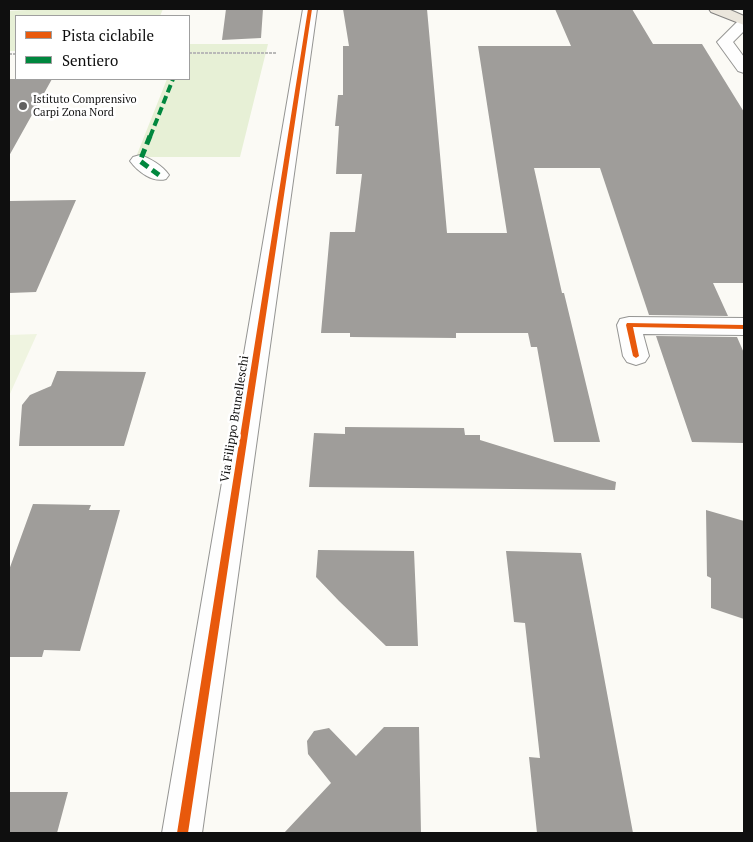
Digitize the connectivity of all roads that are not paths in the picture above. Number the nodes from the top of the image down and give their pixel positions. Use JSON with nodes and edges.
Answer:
{"nodes":[{"id":1,"x":310,"y":9,"type":"edge"},
{"id":2,"x":716,"y":9,"type":"edge"},
{"id":3,"x":736,"y":9,"type":"edge"},
{"id":4,"x":744,"y":21,"type":"edge"},
{"id":5,"x":744,"y":68,"type":"edge"},
{"id":6,"x":140,"y":161,"type":"dead end"},
{"id":7,"x":159,"y":176,"type":"dead end"},
{"id":8,"x":744,"y":327,"type":"edge"},
{"id":9,"x":636,"y":356,"type":"dead end"},
{"id":10,"x":182,"y":833,"type":"edge"}],
"edges":[{"from":1,"to":10,"type":"street","name":"Via Filippo Brunelleschi"},
{"from":2,"to":4,"type":"main road"},
{"from":3,"to":4,"type":"main road"},
{"from":4,"to":5,"type":"street"},
{"from":6,"to":7,"type":"street"},
{"from":8,"to":9,"type":"street"}]}
